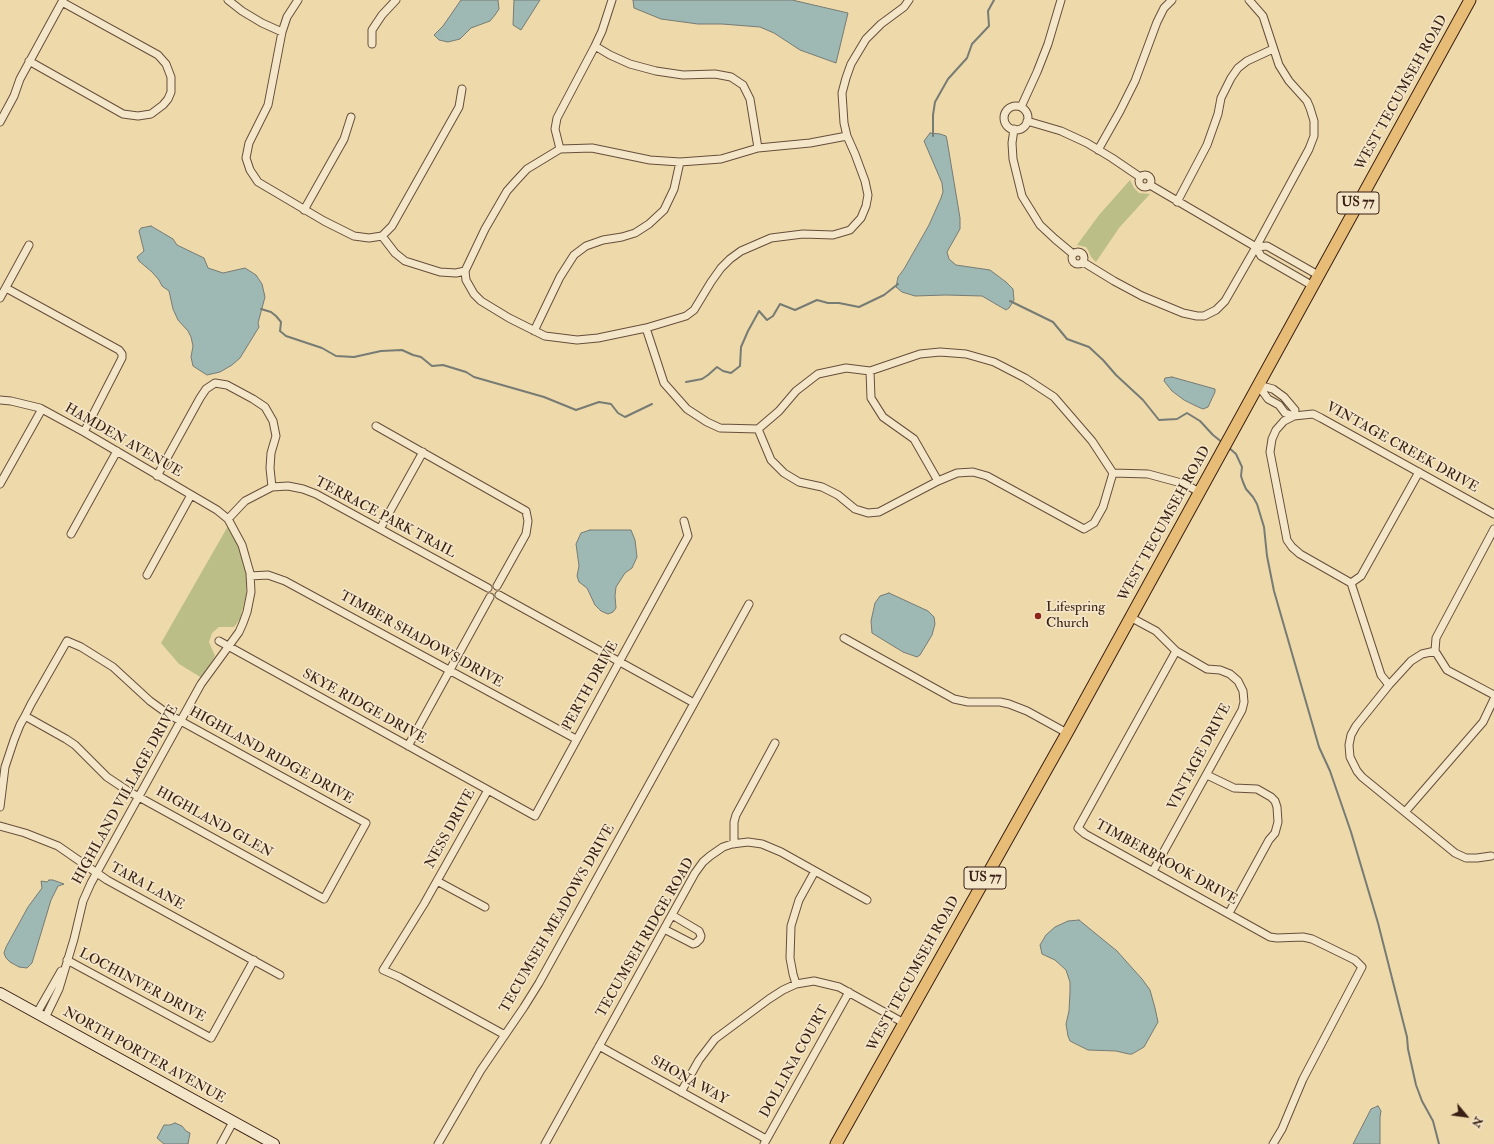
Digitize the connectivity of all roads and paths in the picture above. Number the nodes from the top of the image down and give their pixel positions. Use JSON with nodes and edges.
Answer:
{"nodes":[{"id":1,"x":228,"y":0,"type":"edge"},
{"id":2,"x":298,"y":0,"type":"edge"},
{"id":3,"x":396,"y":0,"type":"edge"},
{"id":4,"x":612,"y":0,"type":"edge"},
{"id":5,"x":909,"y":0,"type":"edge"},
{"id":6,"x":1061,"y":0,"type":"edge"},
{"id":7,"x":1172,"y":0,"type":"edge"},
{"id":8,"x":1248,"y":0,"type":"edge"},
{"id":9,"x":1470,"y":0,"type":"edge"},
{"id":10,"x":63,"y":1,"type":"edge"},
{"id":11,"x":282,"y":32,"type":"junction"},
{"id":12,"x":372,"y":44,"type":"dead end"},
{"id":13,"x":595,"y":46,"type":"junction"},
{"id":14,"x":1273,"y":49,"type":"junction"},
{"id":15,"x":29,"y":61,"type":"junction"},
{"id":16,"x":462,"y":89,"type":"dead end"},
{"id":17,"x":1021,"y":107,"type":"junction"},
{"id":18,"x":351,"y":117,"type":"dead end"},
{"id":19,"x":1028,"y":121,"type":"junction"},
{"id":20,"x":0,"y":122,"type":"edge"},
{"id":21,"x":1014,"y":129,"type":"junction"},
{"id":22,"x":847,"y":136,"type":"junction"},
{"id":23,"x":758,"y":148,"type":"junction"},
{"id":24,"x":560,"y":149,"type":"junction"},
{"id":25,"x":1098,"y":150,"type":"junction"},
{"id":26,"x":680,"y":162,"type":"junction"},
{"id":27,"x":1177,"y":202,"type":"junction"},
{"id":28,"x":304,"y":210,"type":"junction"},
{"id":29,"x":382,"y":236,"type":"junction"},
{"id":30,"x":29,"y":244,"type":"dead end"},
{"id":31,"x":1256,"y":247,"type":"junction"},
{"id":32,"x":465,"y":271,"type":"junction"},
{"id":33,"x":1318,"y":275,"type":"junction"},
{"id":34,"x":1313,"y":286,"type":"junction"},
{"id":35,"x":6,"y":288,"type":"junction"},
{"id":36,"x":0,"y":298,"type":"edge"},
{"id":37,"x":646,"y":328,"type":"junction"},
{"id":38,"x":534,"y":331,"type":"junction"},
{"id":39,"x":870,"y":371,"type":"junction"},
{"id":40,"x":1258,"y":384,"type":"junction"},
{"id":41,"x":0,"y":400,"type":"edge"},
{"id":42,"x":42,"y":409,"type":"junction"},
{"id":43,"x":1294,"y":416,"type":"junction"},
{"id":44,"x":376,"y":426,"type":"dead end"},
{"id":45,"x":758,"y":429,"type":"junction"},
{"id":46,"x":84,"y":432,"type":"junction"},
{"id":47,"x":117,"y":451,"type":"junction"},
{"id":48,"x":423,"y":452,"type":"junction"},
{"id":49,"x":1419,"y":472,"type":"junction"},
{"id":50,"x":1113,"y":474,"type":"junction"},
{"id":51,"x":157,"y":476,"type":"junction"},
{"id":52,"x":938,"y":481,"type":"junction"},
{"id":53,"x":0,"y":484,"type":"edge"},
{"id":54,"x":272,"y":487,"type":"junction"},
{"id":55,"x":1199,"y":492,"type":"junction"},
{"id":56,"x":191,"y":495,"type":"junction"},
{"id":57,"x":1494,"y":514,"type":"edge"},
{"id":58,"x":228,"y":519,"type":"junction"},
{"id":59,"x":684,"y":521,"type":"dead end"},
{"id":60,"x":380,"y":529,"type":"junction"},
{"id":61,"x":1494,"y":529,"type":"edge"},
{"id":62,"x":71,"y":534,"type":"dead end"},
{"id":63,"x":147,"y":575,"type":"dead end"},
{"id":64,"x":250,"y":576,"type":"junction"},
{"id":65,"x":1351,"y":583,"type":"junction"},
{"id":66,"x":497,"y":586,"type":"junction"},
{"id":67,"x":488,"y":588,"type":"junction"},
{"id":68,"x":499,"y":595,"type":"junction"},
{"id":69,"x":490,"y":597,"type":"junction"},
{"id":70,"x":749,"y":604,"type":"dead end"},
{"id":71,"x":1130,"y":617,"type":"junction"},
{"id":72,"x":844,"y":638,"type":"dead end"},
{"id":73,"x":220,"y":641,"type":"dead end"},
{"id":74,"x":228,"y":647,"type":"junction"},
{"id":75,"x":1176,"y":651,"type":"junction"},
{"id":76,"x":1435,"y":651,"type":"junction"},
{"id":77,"x":619,"y":661,"type":"junction"},
{"id":78,"x":450,"y":671,"type":"junction"},
{"id":79,"x":1389,"y":685,"type":"junction"},
{"id":80,"x":1494,"y":695,"type":"edge"},
{"id":81,"x":1494,"y":699,"type":"edge"},
{"id":82,"x":694,"y":702,"type":"junction"},
{"id":83,"x":25,"y":716,"type":"junction"},
{"id":84,"x":180,"y":721,"type":"junction"},
{"id":85,"x":1067,"y":733,"type":"junction"},
{"id":86,"x":576,"y":739,"type":"junction"},
{"id":87,"x":775,"y":743,"type":"dead end"},
{"id":88,"x":408,"y":746,"type":"junction"},
{"id":89,"x":1206,"y":776,"type":"junction"},
{"id":90,"x":2,"y":778,"type":"edge"},
{"id":91,"x":488,"y":790,"type":"junction"},
{"id":92,"x":138,"y":797,"type":"junction"},
{"id":93,"x":0,"y":807,"type":"edge"},
{"id":94,"x":1405,"y":812,"type":"junction"},
{"id":95,"x":366,"y":823,"type":"joint"},
{"id":96,"x":0,"y":826,"type":"edge"},
{"id":97,"x":734,"y":844,"type":"junction"},
{"id":98,"x":1493,"y":856,"type":"edge"},
{"id":99,"x":815,"y":871,"type":"junction"},
{"id":100,"x":1153,"y":871,"type":"junction"},
{"id":101,"x":96,"y":874,"type":"junction"},
{"id":102,"x":437,"y":881,"type":"junction"},
{"id":103,"x":867,"y":900,"type":"dead end"},
{"id":104,"x":485,"y":907,"type":"dead end"},
{"id":105,"x":1229,"y":913,"type":"junction"},
{"id":106,"x":672,"y":915,"type":"junction"},
{"id":107,"x":664,"y":929,"type":"junction"},
{"id":108,"x":254,"y":960,"type":"junction"},
{"id":109,"x":66,"y":962,"type":"junction"},
{"id":110,"x":280,"y":975,"type":"dead end"},
{"id":111,"x":796,"y":984,"type":"junction"},
{"id":112,"x":849,"y":992,"type":"junction"},
{"id":113,"x":0,"y":993,"type":"edge"},
{"id":114,"x":41,"y":1015,"type":"junction"},
{"id":115,"x":904,"y":1023,"type":"junction"},
{"id":116,"x":505,"y":1035,"type":"junction"},
{"id":117,"x":599,"y":1046,"type":"junction"},
{"id":118,"x":681,"y":1092,"type":"junction"},
{"id":119,"x":234,"y":1122,"type":"junction"},
{"id":120,"x":765,"y":1142,"type":"edge"},
{"id":121,"x":222,"y":1144,"type":"edge"},
{"id":122,"x":274,"y":1144,"type":"edge"},
{"id":123,"x":438,"y":1144,"type":"edge"},
{"id":124,"x":545,"y":1144,"type":"edge"},
{"id":125,"x":836,"y":1144,"type":"edge"},
{"id":126,"x":1273,"y":1144,"type":"edge"}],
"edges":[{"from":1,"to":11,"type":"street"},
{"from":2,"to":11,"type":"street"},
{"from":3,"to":12,"type":"street"},
{"from":4,"to":13,"type":"street"},
{"from":5,"to":22,"type":"street"},
{"from":6,"to":17,"type":"street"},
{"from":7,"to":25,"type":"street"},
{"from":8,"to":14,"type":"street"},
{"from":9,"to":33,"type":"main road","name":"WEST TECUMSEH ROAD","number":"US 77"},
{"from":10,"to":15,"type":"street"},
{"from":10,"to":15,"type":"street"},
{"from":11,"to":28,"type":"street"},
{"from":13,"to":23,"type":"street"},
{"from":13,"to":24,"type":"street"},
{"from":14,"to":27,"type":"street"},
{"from":14,"to":31,"type":"street"},
{"from":15,"to":20,"type":"street"},
{"from":16,"to":29,"type":"street"},
{"from":17,"to":19,"type":"street"},
{"from":17,"to":21,"type":"street"},
{"from":18,"to":28,"type":"street"},
{"from":19,"to":21,"type":"street"},
{"from":19,"to":25,"type":"street"},
{"from":21,"to":31,"type":"street"},
{"from":22,"to":23,"type":"street"},
{"from":22,"to":37,"type":"street"},
{"from":23,"to":26,"type":"street"},
{"from":24,"to":26,"type":"street"},
{"from":24,"to":32,"type":"street"},
{"from":25,"to":27,"type":"street"},
{"from":26,"to":38,"type":"street"},
{"from":27,"to":31,"type":"street"},
{"from":28,"to":29,"type":"street"},
{"from":29,"to":32,"type":"street"},
{"from":30,"to":35,"type":"street"},
{"from":31,"to":33,"type":"street"},
{"from":31,"to":34,"type":"street"},
{"from":32,"to":38,"type":"street"},
{"from":33,"to":34,"type":"main road","name":"WEST TECUMSEH ROAD","number":"US 77"},
{"from":34,"to":40,"type":"main road","name":"WEST TECUMSEH ROAD","number":"US 77"},
{"from":35,"to":36,"type":"street"},
{"from":35,"to":46,"type":"street"},
{"from":37,"to":38,"type":"street"},
{"from":37,"to":45,"type":"street"},
{"from":39,"to":45,"type":"street"},
{"from":39,"to":50,"type":"street"},
{"from":39,"to":52,"type":"street"},
{"from":40,"to":43,"type":"street"},
{"from":40,"to":43,"type":"street"},
{"from":40,"to":55,"type":"main road","name":"WEST TECUMSEH ROAD","number":"US 77"},
{"from":41,"to":42,"type":"street","name":"HAMDEN AVENUE"},
{"from":42,"to":46,"type":"street","name":"HAMDEN AVENUE"},
{"from":42,"to":53,"type":"street"},
{"from":43,"to":49,"type":"street","name":"VINTAGE CREEK DRIVE"},
{"from":43,"to":65,"type":"street"},
{"from":44,"to":48,"type":"street"},
{"from":45,"to":52,"type":"street"},
{"from":46,"to":47,"type":"street","name":"HAMDEN AVENUE"},
{"from":47,"to":51,"type":"street","name":"HAMDEN AVENUE"},
{"from":47,"to":62,"type":"street"},
{"from":48,"to":60,"type":"street"},
{"from":48,"to":66,"type":"street"},
{"from":49,"to":57,"type":"street","name":"VINTAGE CREEK DRIVE"},
{"from":49,"to":65,"type":"street"},
{"from":50,"to":52,"type":"street"},
{"from":50,"to":55,"type":"street"},
{"from":51,"to":54,"type":"street"},
{"from":51,"to":56,"type":"street","name":"HAMDEN AVENUE"},
{"from":54,"to":58,"type":"street","name":"TERRACE PARK TRAIL"},
{"from":54,"to":60,"type":"street","name":"TERRACE PARK TRAIL"},
{"from":55,"to":71,"type":"main road","name":"WEST TECUMSEH ROAD","number":"US 77"},
{"from":56,"to":58,"type":"street","name":"HAMDEN AVENUE"},
{"from":56,"to":63,"type":"street"},
{"from":58,"to":64,"type":"street","name":"HIGHLAND VILLAGE DRIVE"},
{"from":59,"to":77,"type":"street","name":"PERTH DRIVE"},
{"from":60,"to":67,"type":"street","name":"TERRACE PARK TRAIL"},
{"from":61,"to":76,"type":"street"},
{"from":64,"to":74,"type":"street","name":"HIGHLAND VILLAGE DRIVE"},
{"from":64,"to":78,"type":"street","name":"TIMBER SHADOWS DRIVE"},
{"from":65,"to":79,"type":"street"},
{"from":66,"to":67,"type":"street"},
{"from":66,"to":68,"type":"street"},
{"from":67,"to":69,"type":"street"},
{"from":68,"to":69,"type":"street"},
{"from":68,"to":77,"type":"street"},
{"from":69,"to":78,"type":"street"},
{"from":70,"to":82,"type":"street","name":"TECUMSEH MEADOWS DRIVE"},
{"from":71,"to":75,"type":"street","name":"VINTAGE DRIVE"},
{"from":71,"to":85,"type":"main road","name":"WEST TECUMSEH ROAD","number":"US 77"},
{"from":72,"to":85,"type":"street"},
{"from":73,"to":74,"type":"street"},
{"from":74,"to":84,"type":"street","name":"HIGHLAND VILLAGE DRIVE"},
{"from":74,"to":88,"type":"street","name":"SKYE RIDGE DRIVE"},
{"from":75,"to":89,"type":"street","name":"VINTAGE DRIVE"},
{"from":75,"to":100,"type":"street","name":"TIMBERBROOK DRIVE"},
{"from":76,"to":79,"type":"street"},
{"from":76,"to":80,"type":"street"},
{"from":77,"to":82,"type":"street"},
{"from":77,"to":86,"type":"street","name":"PERTH DRIVE"},
{"from":78,"to":86,"type":"street","name":"TIMBER SHADOWS DRIVE"},
{"from":78,"to":88,"type":"street"},
{"from":79,"to":94,"type":"street"},
{"from":81,"to":94,"type":"street"},
{"from":82,"to":116,"type":"street","name":"TECUMSEH MEADOWS DRIVE"},
{"from":83,"to":84,"type":"street","name":"HIGHLAND RIDGE DRIVE"},
{"from":83,"to":90,"type":"street"},
{"from":83,"to":92,"type":"street","name":"HIGHLAND GLEN"},
{"from":84,"to":92,"type":"street","name":"HIGHLAND VILLAGE DRIVE"},
{"from":84,"to":95,"type":"street","name":"HIGHLAND RIDGE DRIVE"},
{"from":85,"to":115,"type":"main road","name":"WEST TECUMSEH ROAD","number":"US 77"},
{"from":86,"to":91,"type":"street","name":"PERTH DRIVE"},
{"from":87,"to":97,"type":"street"},
{"from":88,"to":91,"type":"street","name":"SKYE RIDGE DRIVE"},
{"from":89,"to":100,"type":"street","name":"VINTAGE DRIVE"},
{"from":89,"to":105,"type":"street"},
{"from":90,"to":93,"type":"street"},
{"from":91,"to":102,"type":"street","name":"NESS DRIVE"},
{"from":92,"to":95,"type":"street","name":"HIGHLAND GLEN"},
{"from":92,"to":101,"type":"street","name":"HIGHLAND VILLAGE DRIVE"},
{"from":94,"to":98,"type":"street"},
{"from":96,"to":101,"type":"street","name":"TARA LANE"},
{"from":97,"to":99,"type":"street","name":"TECUMSEH RIDGE ROAD"},
{"from":97,"to":106,"type":"street","name":"TECUMSEH RIDGE ROAD"},
{"from":99,"to":103,"type":"street","name":"TECUMSEH RIDGE ROAD"},
{"from":99,"to":111,"type":"street"},
{"from":100,"to":105,"type":"street","name":"TIMBERBROOK DRIVE"},
{"from":101,"to":108,"type":"street","name":"TARA LANE"},
{"from":101,"to":109,"type":"street","name":"HIGHLAND VILLAGE DRIVE"},
{"from":102,"to":104,"type":"street"},
{"from":102,"to":116,"type":"street","name":"NESS DRIVE"},
{"from":105,"to":126,"type":"street","name":"TIMBERBROOK DRIVE"},
{"from":106,"to":107,"type":"street","name":"TECUMSEH RIDGE ROAD"},
{"from":106,"to":107,"type":"street"},
{"from":107,"to":117,"type":"street","name":"TECUMSEH RIDGE ROAD"},
{"from":108,"to":109,"type":"street","name":"LOCHINVER DRIVE"},
{"from":108,"to":110,"type":"street","name":"TARA LANE"},
{"from":109,"to":114,"type":"street","name":"HIGHLAND VILLAGE DRIVE"},
{"from":111,"to":112,"type":"street"},
{"from":111,"to":118,"type":"street"},
{"from":112,"to":115,"type":"street"},
{"from":112,"to":120,"type":"street","name":"DOLLINA COURT"},
{"from":113,"to":114,"type":"main road","name":"NORTH PORTER AVENUE"},
{"from":114,"to":119,"type":"main road","name":"NORTH PORTER AVENUE"},
{"from":115,"to":125,"type":"main road","name":"WEST TECUMSEH ROAD","number":"US 77"},
{"from":116,"to":123,"type":"street","name":"TECUMSEH MEADOWS DRIVE"},
{"from":117,"to":118,"type":"street","name":"SHONA WAY"},
{"from":117,"to":124,"type":"street","name":"TECUMSEH RIDGE ROAD"},
{"from":118,"to":120,"type":"street","name":"SHONA WAY"},
{"from":119,"to":121,"type":"street"},
{"from":119,"to":122,"type":"main road","name":"NORTH PORTER AVENUE"}]}
